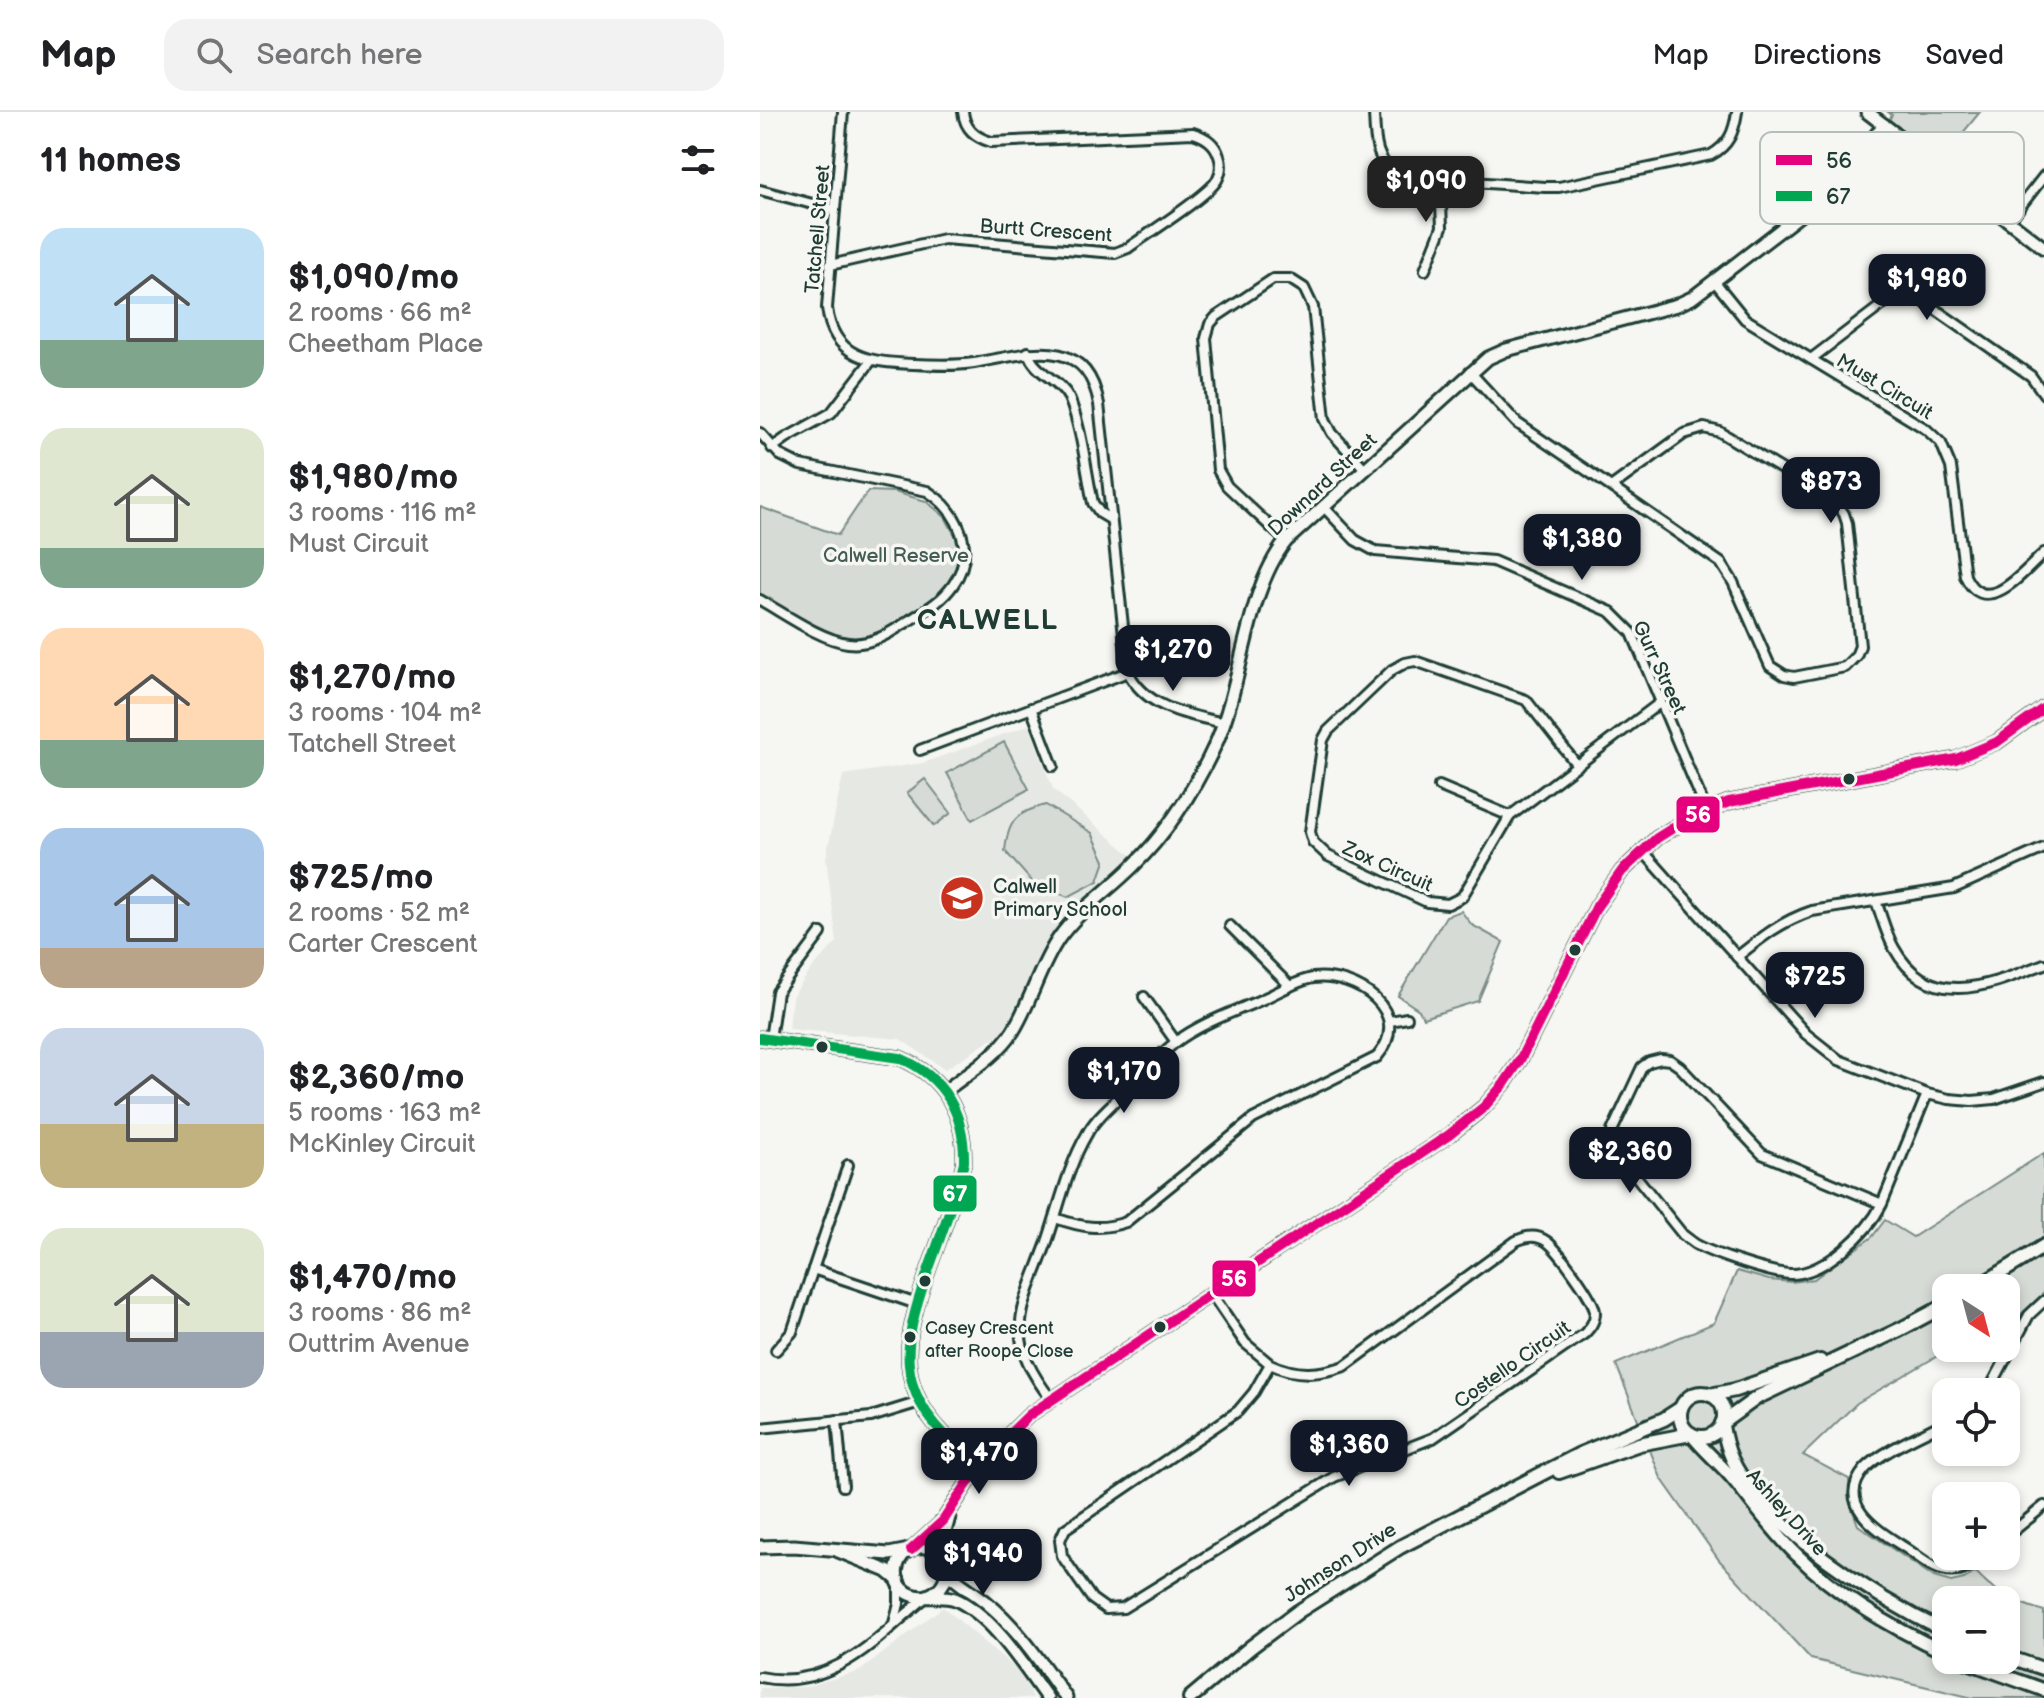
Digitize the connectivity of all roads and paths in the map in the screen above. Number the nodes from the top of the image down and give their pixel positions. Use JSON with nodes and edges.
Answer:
{"nodes":[{"id":1,"x":843,"y":112,"type":"edge"},
{"id":2,"x":963,"y":112,"type":"edge"},
{"id":3,"x":1374,"y":112,"type":"edge"},
{"id":4,"x":1737,"y":112,"type":"edge"},
{"id":5,"x":1867,"y":112,"type":"edge"},
{"id":6,"x":1884,"y":125,"type":"junction"},
{"id":7,"x":1878,"y":132,"type":"edge"},
{"id":8,"x":1893,"y":132,"type":"edge"},
{"id":9,"x":2044,"y":176,"type":"edge"},
{"id":10,"x":1440,"y":181,"type":"junction"},
{"id":11,"x":760,"y":190,"type":"edge"},
{"id":12,"x":2024,"y":202,"type":"edge"},
{"id":13,"x":835,"y":210,"type":"junction"},
{"id":14,"x":1789,"y":224,"type":"edge"},
{"id":15,"x":2013,"y":224,"type":"edge"},
{"id":16,"x":2044,"y":248,"type":"edge"},
{"id":17,"x":830,"y":265,"type":"junction"},
{"id":18,"x":1425,"y":270,"type":"dead end"},
{"id":19,"x":1715,"y":282,"type":"junction"},
{"id":20,"x":1028,"y":352,"type":"junction"},
{"id":21,"x":1811,"y":359,"type":"junction"},
{"id":22,"x":871,"y":361,"type":"junction"},
{"id":23,"x":1470,"y":372,"type":"junction"},
{"id":24,"x":2044,"y":394,"type":"edge"},
{"id":25,"x":760,"y":433,"type":"edge"},
{"id":26,"x":772,"y":448,"type":"junction"},
{"id":27,"x":1364,"y":468,"type":"junction"},
{"id":28,"x":1611,"y":487,"type":"junction"},
{"id":29,"x":1323,"y":506,"type":"junction"},
{"id":30,"x":1110,"y":519,"type":"junction"},
{"id":31,"x":1286,"y":541,"type":"junction"},
{"id":32,"x":2044,"y":553,"type":"edge"},
{"id":33,"x":760,"y":600,"type":"edge"},
{"id":34,"x":1128,"y":672,"type":"junction"},
{"id":35,"x":1661,"y":702,"type":"junction"},
{"id":36,"x":1031,"y":708,"type":"junction"},
{"id":37,"x":2044,"y":708,"type":"edge"},
{"id":38,"x":1224,"y":723,"type":"junction"},
{"id":39,"x":920,"y":750,"type":"dead end"},
{"id":40,"x":1577,"y":765,"type":"junction"},
{"id":41,"x":1053,"y":766,"type":"dead end"},
{"id":42,"x":1439,"y":786,"type":"dead end"},
{"id":43,"x":1706,"y":810,"type":"junction"},
{"id":44,"x":1510,"y":816,"type":"junction"},
{"id":45,"x":2044,"y":848,"type":"edge"},
{"id":46,"x":1642,"y":850,"type":"junction"},
{"id":47,"x":1876,"y":901,"type":"junction"},
{"id":48,"x":1230,"y":926,"type":"dead end"},
{"id":49,"x":821,"y":933,"type":"dead end"},
{"id":50,"x":1737,"y":957,"type":"junction"},
{"id":51,"x":2044,"y":964,"type":"edge"},
{"id":52,"x":1290,"y":986,"type":"junction"},
{"id":53,"x":1144,"y":997,"type":"dead end"},
{"id":54,"x":1407,"y":1018,"type":"dead end"},
{"id":55,"x":1390,"y":1021,"type":"junction"},
{"id":56,"x":765,"y":1038,"type":"edge"},
{"id":57,"x":1176,"y":1042,"type":"junction"},
{"id":58,"x":2044,"y":1082,"type":"edge"},
{"id":59,"x":945,"y":1091,"type":"junction"},
{"id":60,"x":1927,"y":1094,"type":"junction"},
{"id":61,"x":848,"y":1165,"type":"dead end"},
{"id":62,"x":1882,"y":1204,"type":"junction"},
{"id":63,"x":1055,"y":1218,"type":"junction"},
{"id":64,"x":2044,"y":1246,"type":"edge"},
{"id":65,"x":813,"y":1269,"type":"junction"},
{"id":66,"x":1999,"y":1274,"type":"edge"},
{"id":67,"x":1211,"y":1293,"type":"junction"},
{"id":68,"x":2044,"y":1301,"type":"edge"},
{"id":69,"x":917,"y":1304,"type":"junction"},
{"id":70,"x":1932,"y":1312,"type":"edge"},
{"id":71,"x":776,"y":1350,"type":"dead end"},
{"id":72,"x":1850,"y":1352,"type":"junction"},
{"id":73,"x":1270,"y":1364,"type":"junction"},
{"id":74,"x":1995,"y":1378,"type":"edge"},
{"id":75,"x":1710,"y":1395,"type":"junction"},
{"id":76,"x":1051,"y":1399,"type":"junction"},
{"id":77,"x":920,"y":1402,"type":"junction"},
{"id":78,"x":1681,"y":1408,"type":"junction"},
{"id":79,"x":837,"y":1420,"type":"junction"},
{"id":80,"x":1722,"y":1423,"type":"junction"},
{"id":81,"x":760,"y":1428,"type":"edge"},
{"id":82,"x":1932,"y":1430,"type":"edge"},
{"id":83,"x":1691,"y":1434,"type":"junction"},
{"id":84,"x":980,"y":1464,"type":"junction"},
{"id":85,"x":1525,"y":1483,"type":"junction"},
{"id":86,"x":843,"y":1486,"type":"dead end"},
{"id":87,"x":2044,"y":1506,"type":"edge"},
{"id":88,"x":952,"y":1509,"type":"junction"},
{"id":89,"x":2020,"y":1526,"type":"edge"},
{"id":90,"x":760,"y":1547,"type":"edge"},
{"id":91,"x":835,"y":1550,"type":"junction"},
{"id":92,"x":910,"y":1550,"type":"junction"},
{"id":93,"x":946,"y":1566,"type":"junction"},
{"id":94,"x":1932,"y":1566,"type":"edge"},
{"id":95,"x":898,"y":1581,"type":"junction"},
{"id":96,"x":926,"y":1597,"type":"junction"},
{"id":97,"x":894,"y":1624,"type":"junction"},
{"id":98,"x":1932,"y":1624,"type":"edge"},
{"id":99,"x":1932,"y":1646,"type":"edge"},
{"id":100,"x":2020,"y":1661,"type":"edge"},
{"id":101,"x":2044,"y":1669,"type":"edge"},
{"id":102,"x":2000,"y":1674,"type":"edge"},
{"id":103,"x":760,"y":1677,"type":"edge"},
{"id":104,"x":2044,"y":1690,"type":"edge"},
{"id":105,"x":1047,"y":1698,"type":"edge"},
{"id":106,"x":1066,"y":1698,"type":"edge"},
{"id":107,"x":1190,"y":1698,"type":"edge"}],
"edges":[{"from":1,"to":13,"type":"street","name":"Tatchell Street"},
{"from":2,"to":17,"type":"street","name":"Burtt Crescent"},
{"from":3,"to":10,"type":"street"},
{"from":4,"to":10,"type":"street"},
{"from":5,"to":6,"type":"street"},
{"from":6,"to":7,"type":"street","name":"Downard Street"},
{"from":6,"to":8,"type":"street"},
{"from":9,"to":12,"type":"street"},
{"from":10,"to":18,"type":"street"},
{"from":11,"to":13,"type":"street"},
{"from":13,"to":17,"type":"street","name":"Tatchell Street"},
{"from":14,"to":19,"type":"street","name":"Downard Street"},
{"from":15,"to":16,"type":"street"},
{"from":17,"to":22,"type":"street","name":"Tatchell Street"},
{"from":19,"to":21,"type":"street","name":"Must Circuit"},
{"from":19,"to":23,"type":"street","name":"Downard Street"},
{"from":20,"to":22,"type":"street"},
{"from":20,"to":30,"type":"street"},
{"from":20,"to":30,"type":"street"},
{"from":21,"to":24,"type":"street","name":"Must Circuit"},
{"from":21,"to":32,"type":"street","name":"Must Circuit"},
{"from":22,"to":26,"type":"street"},
{"from":23,"to":27,"type":"street","name":"Downard Street"},
{"from":23,"to":28,"type":"street"},
{"from":25,"to":26,"type":"street"},
{"from":26,"to":33,"type":"street"},
{"from":27,"to":29,"type":"street","name":"Downard Street"},
{"from":27,"to":31,"type":"street"},
{"from":28,"to":28,"type":"street"},
{"from":29,"to":31,"type":"street","name":"Downard Street"},
{"from":29,"to":35,"type":"street","name":"Gurr Street"},
{"from":30,"to":34,"type":"street"},
{"from":31,"to":38,"type":"street","name":"Downard Street"},
{"from":34,"to":36,"type":"street"},
{"from":34,"to":38,"type":"street"},
{"from":35,"to":40,"type":"street","name":"Zox Circuit"},
{"from":35,"to":43,"type":"street","name":"Gurr Street"},
{"from":36,"to":39,"type":"street"},
{"from":36,"to":41,"type":"street"},
{"from":37,"to":43,"type":"street"},
{"from":38,"to":59,"type":"street","name":"Downard Street"},
{"from":40,"to":44,"type":"street","name":"Zox Circuit"},
{"from":40,"to":44,"type":"street","name":"Zox Circuit"},
{"from":42,"to":44,"type":"street"},
{"from":43,"to":46,"type":"street"},
{"from":45,"to":47,"type":"street"},
{"from":46,"to":50,"type":"street"},
{"from":46,"to":67,"type":"street"},
{"from":47,"to":50,"type":"street"},
{"from":47,"to":51,"type":"street"},
{"from":48,"to":52,"type":"street"},
{"from":49,"to":56,"type":"street"},
{"from":50,"to":60,"type":"street"},
{"from":52,"to":55,"type":"street"},
{"from":52,"to":57,"type":"street"},
{"from":53,"to":57,"type":"street"},
{"from":54,"to":55,"type":"street"},
{"from":55,"to":63,"type":"street"},
{"from":56,"to":59,"type":"street"},
{"from":57,"to":63,"type":"street"},
{"from":58,"to":60,"type":"street"},
{"from":59,"to":69,"type":"street"},
{"from":60,"to":62,"type":"street"},
{"from":61,"to":65,"type":"street"},
{"from":62,"to":62,"type":"street"},
{"from":63,"to":76,"type":"street"},
{"from":64,"to":66,"type":"main road"},
{"from":65,"to":69,"type":"street"},
{"from":65,"to":71,"type":"street"},
{"from":67,"to":73,"type":"street","name":"Costello Circuit"},
{"from":67,"to":76,"type":"street"},
{"from":68,"to":74,"type":"street"},
{"from":69,"to":77,"type":"street"},
{"from":70,"to":72,"type":"main road"},
{"from":72,"to":75,"type":"main road"},
{"from":72,"to":80,"type":"main road"},
{"from":73,"to":73,"type":"street","name":"Costello Circuit"},
{"from":75,"to":78,"type":"main road"},
{"from":75,"to":80,"type":"main road"},
{"from":76,"to":84,"type":"street"},
{"from":77,"to":79,"type":"street"},
{"from":77,"to":84,"type":"street"},
{"from":78,"to":83,"type":"main road"},
{"from":78,"to":85,"type":"main road","name":"Johnson Drive"},
{"from":79,"to":81,"type":"street"},
{"from":79,"to":86,"type":"street"},
{"from":80,"to":83,"type":"main road"},
{"from":80,"to":98,"type":"street","name":"Ashley Drive"},
{"from":82,"to":94,"type":"street"},
{"from":83,"to":85,"type":"main road","name":"Johnson Drive"},
{"from":83,"to":99,"type":"street","name":"Ashley Drive"},
{"from":84,"to":88,"type":"street"},
{"from":85,"to":107,"type":"main road","name":"Johnson Drive"},
{"from":87,"to":89,"type":"street"},
{"from":88,"to":92,"type":"street"},
{"from":88,"to":93,"type":"street"},
{"from":90,"to":91,"type":"street"},
{"from":91,"to":92,"type":"street"},
{"from":91,"to":95,"type":"street"},
{"from":92,"to":93,"type":"street"},
{"from":92,"to":95,"type":"street"},
{"from":93,"to":96,"type":"street"},
{"from":93,"to":106,"type":"street"},
{"from":95,"to":96,"type":"street"},
{"from":95,"to":97,"type":"street"},
{"from":96,"to":97,"type":"street"},
{"from":96,"to":105,"type":"street"},
{"from":97,"to":103,"type":"street"},
{"from":100,"to":101,"type":"street"},
{"from":102,"to":104,"type":"street"}]}
